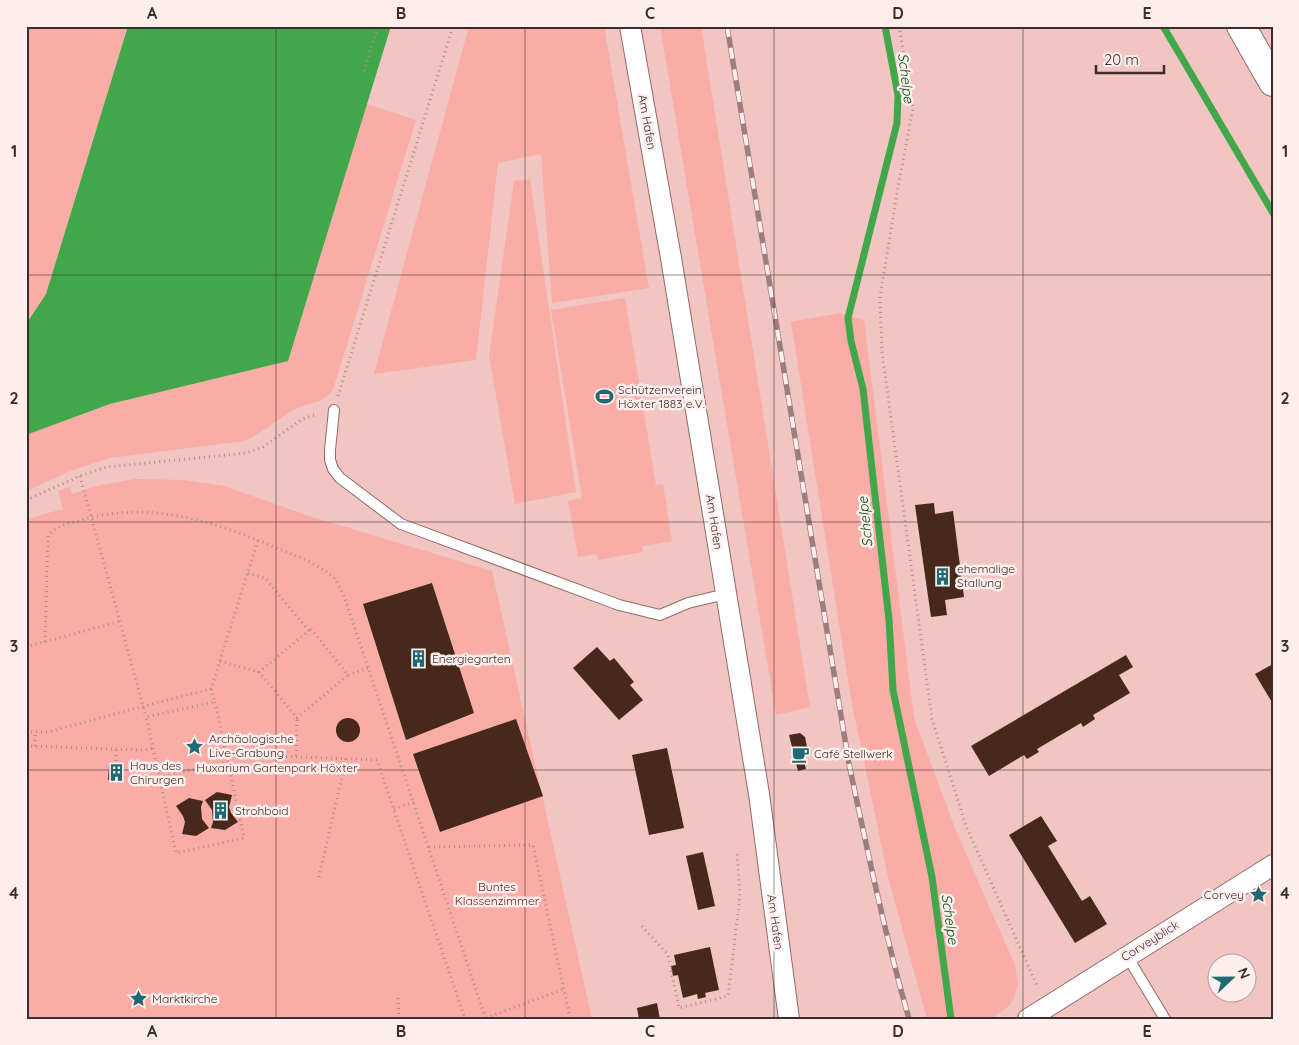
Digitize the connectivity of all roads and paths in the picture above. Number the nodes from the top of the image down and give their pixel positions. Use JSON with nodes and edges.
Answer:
{"nodes":[{"id":1,"x":378,"y":26,"type":"edge"},
{"id":2,"x":453,"y":26,"type":"edge"},
{"id":3,"x":630,"y":26,"type":"edge"},
{"id":4,"x":899,"y":26,"type":"edge"},
{"id":5,"x":1241,"y":26,"type":"edge"},
{"id":6,"x":364,"y":71,"type":"dead end"},
{"id":7,"x":1273,"y":82,"type":"edge"},
{"id":8,"x":334,"y":410,"type":"junction"},
{"id":9,"x":80,"y":476,"type":"junction"},
{"id":10,"x":26,"y":500,"type":"edge"},
{"id":11,"x":92,"y":516,"type":"junction"},
{"id":12,"x":258,"y":540,"type":"junction"},
{"id":13,"x":248,"y":574,"type":"junction"},
{"id":14,"x":726,"y":594,"type":"junction"},
{"id":15,"x":121,"y":621,"type":"junction"},
{"id":16,"x":309,"y":631,"type":"junction"},
{"id":17,"x":45,"y":642,"type":"junction"},
{"id":18,"x":26,"y":647,"type":"edge"},
{"id":19,"x":220,"y":661,"type":"junction"},
{"id":20,"x":368,"y":668,"type":"junction"},
{"id":21,"x":259,"y":672,"type":"junction"},
{"id":22,"x":348,"y":675,"type":"junction"},
{"id":23,"x":211,"y":689,"type":"junction"},
{"id":24,"x":215,"y":702,"type":"junction"},
{"id":25,"x":144,"y":706,"type":"junction"},
{"id":26,"x":146,"y":717,"type":"junction"},
{"id":27,"x":297,"y":718,"type":"junction"},
{"id":28,"x":26,"y":732,"type":"edge"},
{"id":29,"x":35,"y":732,"type":"junction"},
{"id":30,"x":26,"y":746,"type":"edge"},
{"id":31,"x":35,"y":746,"type":"junction"},
{"id":32,"x":153,"y":748,"type":"junction"},
{"id":33,"x":116,"y":749,"type":"junction"},
{"id":34,"x":226,"y":754,"type":"junction"},
{"id":35,"x":296,"y":756,"type":"junction"},
{"id":36,"x":346,"y":759,"type":"junction"},
{"id":37,"x":227,"y":762,"type":"junction"},
{"id":38,"x":116,"y":766,"type":"dead end"},
{"id":39,"x":159,"y":777,"type":"junction"},
{"id":40,"x":414,"y":802,"type":"junction"},
{"id":41,"x":394,"y":809,"type":"junction"},
{"id":42,"x":429,"y":847,"type":"junction"},
{"id":43,"x":737,"y":852,"type":"dead end"},
{"id":44,"x":1273,"y":865,"type":"edge"},
{"id":45,"x":319,"y":877,"type":"dead end"},
{"id":46,"x":642,"y":926,"type":"dead end"},
{"id":47,"x":1126,"y":956,"type":"junction"},
{"id":48,"x":564,"y":989,"type":"junction"},
{"id":49,"x":398,"y":998,"type":"dead end"},
{"id":50,"x":1047,"y":1007,"type":"junction"},
{"id":51,"x":486,"y":1018,"type":"edge"},
{"id":52,"x":399,"y":1019,"type":"edge"},
{"id":53,"x":465,"y":1019,"type":"edge"},
{"id":54,"x":570,"y":1019,"type":"edge"},
{"id":55,"x":789,"y":1019,"type":"edge"},
{"id":56,"x":1028,"y":1019,"type":"edge"},
{"id":57,"x":1165,"y":1019,"type":"edge"}],
"edges":[{"from":1,"to":6,"type":"path"},
{"from":2,"to":8,"type":"path"},
{"from":3,"to":14,"type":"street","name":"Am Hafen"},
{"from":4,"to":50,"type":"path"},
{"from":5,"to":7,"type":"street"},
{"from":8,"to":9,"type":"path"},
{"from":8,"to":14,"type":"lane"},
{"from":9,"to":10,"type":"path"},
{"from":9,"to":11,"type":"path"},
{"from":11,"to":12,"type":"path"},
{"from":11,"to":15,"type":"path"},
{"from":11,"to":17,"type":"path"},
{"from":12,"to":13,"type":"path"},
{"from":12,"to":20,"type":"path"},
{"from":13,"to":16,"type":"path"},
{"from":13,"to":19,"type":"path"},
{"from":14,"to":55,"type":"street","name":"Am Hafen"},
{"from":15,"to":17,"type":"path"},
{"from":15,"to":25,"type":"path"},
{"from":16,"to":21,"type":"path"},
{"from":16,"to":22,"type":"path"},
{"from":17,"to":18,"type":"path"},
{"from":19,"to":21,"type":"path"},
{"from":19,"to":23,"type":"path"},
{"from":20,"to":22,"type":"path"},
{"from":20,"to":40,"type":"path"},
{"from":21,"to":27,"type":"path"},
{"from":22,"to":27,"type":"path"},
{"from":23,"to":24,"type":"path"},
{"from":23,"to":25,"type":"path"},
{"from":24,"to":26,"type":"path"},
{"from":24,"to":34,"type":"path"},
{"from":25,"to":26,"type":"path"},
{"from":25,"to":29,"type":"path"},
{"from":26,"to":32,"type":"path"},
{"from":27,"to":35,"type":"path"},
{"from":28,"to":29,"type":"path"},
{"from":29,"to":31,"type":"path"},
{"from":30,"to":31,"type":"path"},
{"from":31,"to":33,"type":"path"},
{"from":32,"to":33,"type":"path"},
{"from":32,"to":39,"type":"path"},
{"from":33,"to":38,"type":"path"},
{"from":34,"to":35,"type":"path"},
{"from":34,"to":37,"type":"path"},
{"from":35,"to":36,"type":"path"},
{"from":36,"to":41,"type":"path"},
{"from":36,"to":45,"type":"path"},
{"from":37,"to":39,"type":"path"},
{"from":37,"to":39,"type":"path"},
{"from":40,"to":41,"type":"path"},
{"from":40,"to":42,"type":"path"},
{"from":41,"to":53,"type":"path"},
{"from":42,"to":48,"type":"path"},
{"from":42,"to":51,"type":"path"},
{"from":43,"to":46,"type":"path"},
{"from":44,"to":47,"type":"street","name":"Corveyblick"},
{"from":47,"to":50,"type":"street","name":"Corveyblick"},
{"from":47,"to":57,"type":"lane"},
{"from":48,"to":51,"type":"path"},
{"from":48,"to":54,"type":"path"},
{"from":49,"to":52,"type":"path"},
{"from":50,"to":56,"type":"street","name":"Corveyblick"}]}
